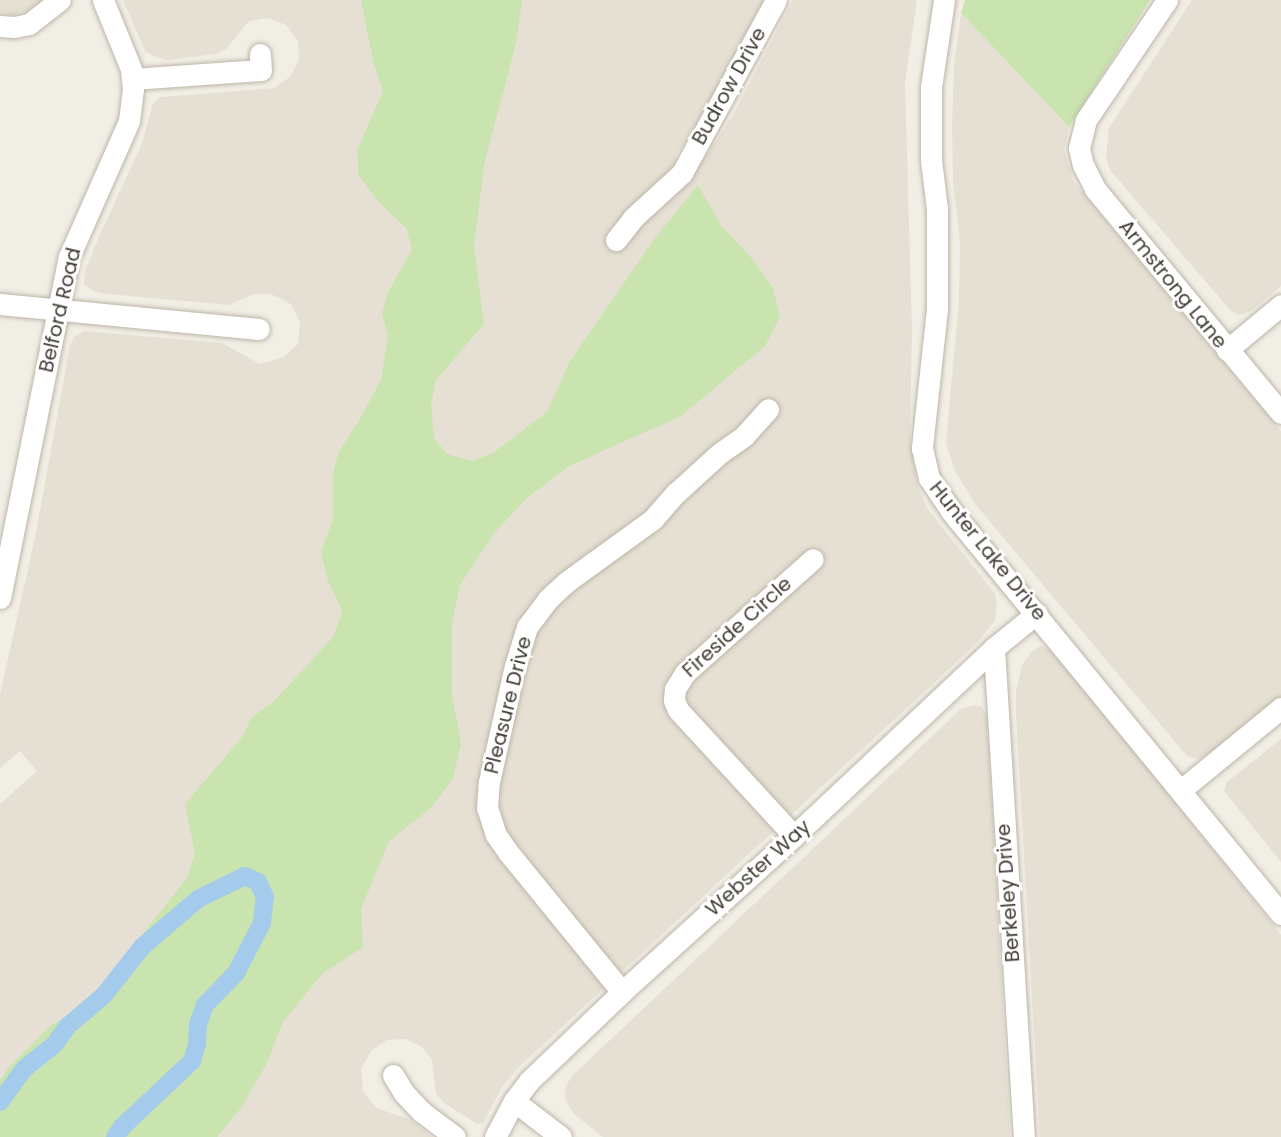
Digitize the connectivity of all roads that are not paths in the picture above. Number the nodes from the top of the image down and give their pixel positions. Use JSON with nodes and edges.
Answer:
{"nodes":[{"id":1,"x":60,"y":0,"type":"edge"},
{"id":2,"x":103,"y":0,"type":"edge"},
{"id":3,"x":776,"y":0,"type":"edge"},
{"id":4,"x":944,"y":0,"type":"edge"},
{"id":5,"x":1167,"y":0,"type":"edge"},
{"id":6,"x":0,"y":26,"type":"edge"},
{"id":7,"x":260,"y":54,"type":"dead end"},
{"id":8,"x":132,"y":80,"type":"junction"},
{"id":9,"x":616,"y":240,"type":"dead end"},
{"id":10,"x":0,"y":304,"type":"edge"},
{"id":11,"x":1281,"y":305,"type":"edge"},
{"id":12,"x":58,"y":309,"type":"junction"},
{"id":13,"x":259,"y":329,"type":"dead end"},
{"id":14,"x":1227,"y":350,"type":"junction"},
{"id":15,"x":768,"y":409,"type":"dead end"},
{"id":16,"x":1281,"y":413,"type":"edge"},
{"id":17,"x":813,"y":559,"type":"dead end"},
{"id":18,"x":0,"y":597,"type":"edge"},
{"id":19,"x":1037,"y":613,"type":"junction"},
{"id":20,"x":994,"y":648,"type":"junction"},
{"id":21,"x":1281,"y":708,"type":"edge"},
{"id":22,"x":1181,"y":790,"type":"junction"},
{"id":23,"x":794,"y":836,"type":"junction"},
{"id":24,"x":1281,"y":914,"type":"edge"},
{"id":25,"x":622,"y":992,"type":"junction"},
{"id":26,"x":393,"y":1075,"type":"dead end"},
{"id":27,"x":514,"y":1101,"type":"junction"},
{"id":28,"x":455,"y":1137,"type":"edge"},
{"id":29,"x":495,"y":1137,"type":"edge"},
{"id":30,"x":561,"y":1137,"type":"edge"},
{"id":31,"x":1024,"y":1137,"type":"edge"}],
"edges":[{"from":1,"to":6,"type":"street"},
{"from":2,"to":8,"type":"street","name":"Belford Road"},
{"from":3,"to":9,"type":"street","name":"Budrow Drive"},
{"from":4,"to":19,"type":"street","name":"Hunter Lake Drive"},
{"from":5,"to":14,"type":"street","name":"Armstrong Lane"},
{"from":7,"to":8,"type":"street"},
{"from":8,"to":12,"type":"street","name":"Belford Road"},
{"from":10,"to":12,"type":"street"},
{"from":11,"to":14,"type":"street"},
{"from":12,"to":13,"type":"street"},
{"from":12,"to":18,"type":"street","name":"Belford Road"},
{"from":14,"to":16,"type":"street","name":"Armstrong Lane"},
{"from":15,"to":25,"type":"street","name":"Pleasure Drive"},
{"from":17,"to":23,"type":"street","name":"Fireside Circle"},
{"from":19,"to":20,"type":"street","name":"Webster Way"},
{"from":19,"to":22,"type":"street","name":"Hunter Lake Drive"},
{"from":20,"to":23,"type":"street","name":"Webster Way"},
{"from":20,"to":31,"type":"street","name":"Berkeley Drive"},
{"from":21,"to":22,"type":"street"},
{"from":22,"to":24,"type":"street","name":"Hunter Lake Drive"},
{"from":23,"to":25,"type":"street","name":"Webster Way"},
{"from":25,"to":27,"type":"street","name":"Webster Way"},
{"from":26,"to":28,"type":"street"},
{"from":27,"to":29,"type":"street","name":"Webster Way"},
{"from":27,"to":30,"type":"street"}]}
